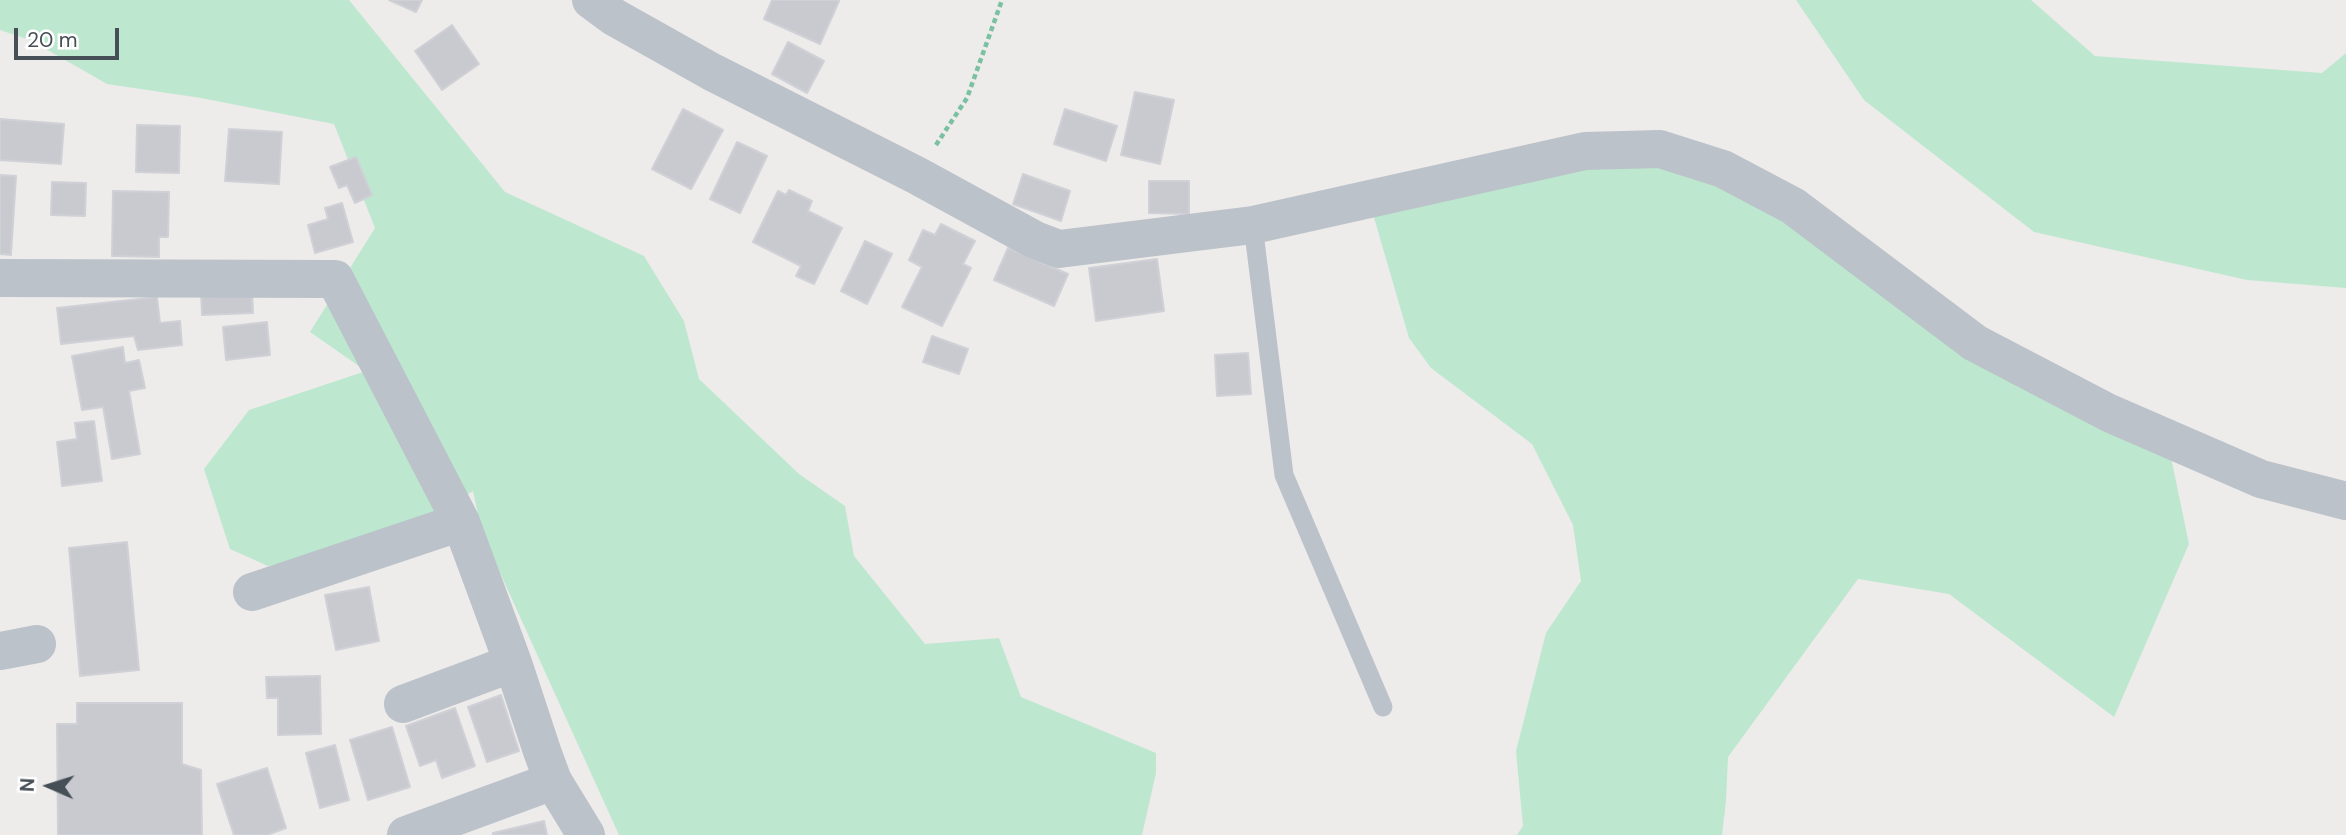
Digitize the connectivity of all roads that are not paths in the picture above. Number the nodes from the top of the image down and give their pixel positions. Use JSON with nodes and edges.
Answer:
{"nodes":[{"id":1,"x":591,"y":0,"type":"edge"},
{"id":2,"x":1253,"y":226,"type":"junction"},
{"id":3,"x":0,"y":278,"type":"edge"},
{"id":4,"x":2346,"y":501,"type":"edge"},
{"id":5,"x":461,"y":523,"type":"junction"},
{"id":6,"x":252,"y":593,"type":"dead end"},
{"id":7,"x":37,"y":644,"type":"dead end"},
{"id":8,"x":0,"y":651,"type":"edge"},
{"id":9,"x":513,"y":663,"type":"junction"},
{"id":10,"x":403,"y":704,"type":"dead end"},
{"id":11,"x":1383,"y":707,"type":"dead end"},
{"id":12,"x":554,"y":780,"type":"junction"},
{"id":13,"x":462,"y":825,"type":"edge"},
{"id":14,"x":406,"y":835,"type":"edge"},
{"id":15,"x":586,"y":835,"type":"edge"}],
"edges":[{"from":1,"to":2,"type":"street"},
{"from":2,"to":4,"type":"street"},
{"from":2,"to":11,"type":"lane"},
{"from":3,"to":5,"type":"street"},
{"from":5,"to":6,"type":"street"},
{"from":5,"to":9,"type":"street"},
{"from":7,"to":8,"type":"street"},
{"from":9,"to":10,"type":"street"},
{"from":9,"to":12,"type":"street"},
{"from":12,"to":13,"type":"street"},
{"from":12,"to":15,"type":"street"},
{"from":13,"to":14,"type":"street"}]}
